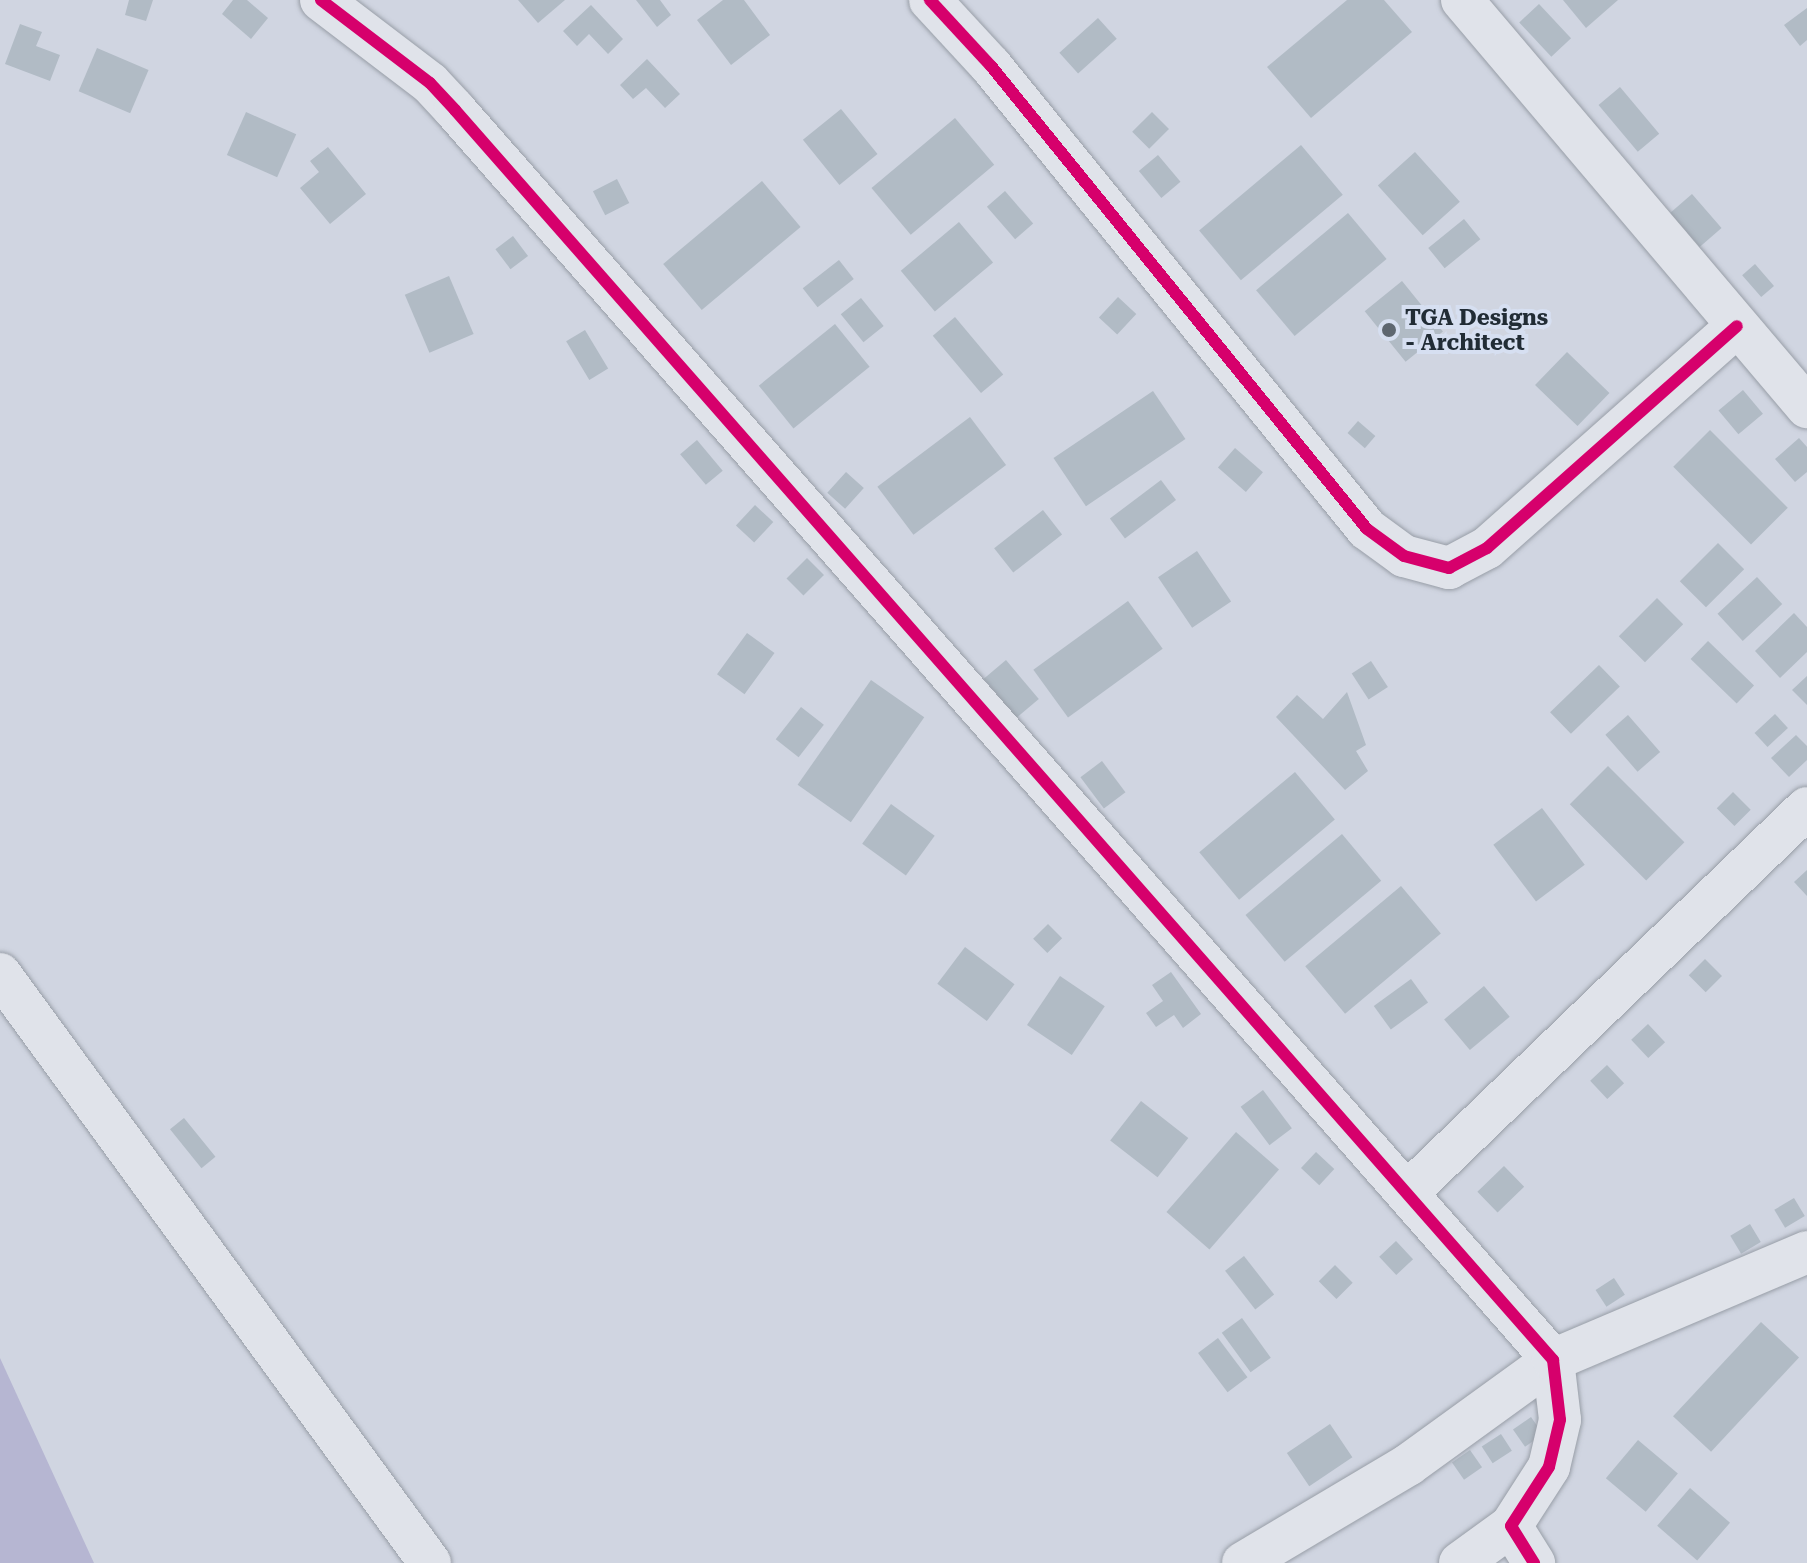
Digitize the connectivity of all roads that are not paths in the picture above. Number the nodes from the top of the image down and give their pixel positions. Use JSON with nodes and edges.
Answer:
{"nodes":[{"id":1,"x":321,"y":0,"type":"edge"},
{"id":2,"x":930,"y":0,"type":"edge"},
{"id":3,"x":1462,"y":0,"type":"edge"},
{"id":4,"x":1737,"y":326,"type":"junction"},
{"id":5,"x":1807,"y":407,"type":"edge"},
{"id":6,"x":1807,"y":808,"type":"edge"},
{"id":7,"x":0,"y":974,"type":"edge"},
{"id":8,"x":1407,"y":1193,"type":"junction"},
{"id":9,"x":1807,"y":1252,"type":"edge"},
{"id":10,"x":1553,"y":1360,"type":"junction"},
{"id":11,"x":1511,"y":1526,"type":"junction"},
{"id":12,"x":430,"y":1563,"type":"edge"},
{"id":13,"x":1243,"y":1563,"type":"edge"},
{"id":14,"x":1460,"y":1563,"type":"edge"},
{"id":15,"x":1534,"y":1563,"type":"edge"}],
"edges":[{"from":1,"to":8,"type":"street"},
{"from":2,"to":4,"type":"street"},
{"from":3,"to":4,"type":"street"},
{"from":4,"to":5,"type":"street"},
{"from":6,"to":8,"type":"street"},
{"from":7,"to":12,"type":"street"},
{"from":8,"to":10,"type":"street"},
{"from":9,"to":10,"type":"street"},
{"from":10,"to":11,"type":"street"},
{"from":10,"to":13,"type":"street"},
{"from":11,"to":14,"type":"street"},
{"from":11,"to":15,"type":"street"}]}
